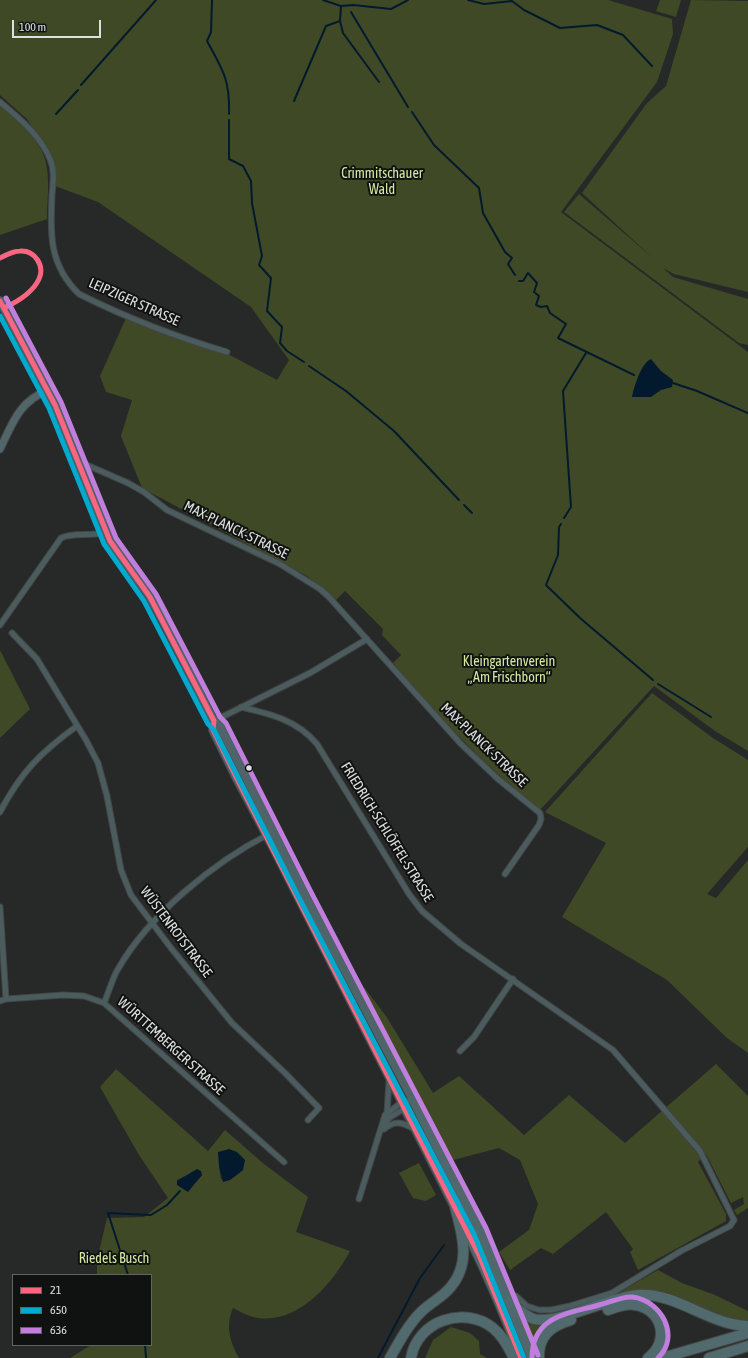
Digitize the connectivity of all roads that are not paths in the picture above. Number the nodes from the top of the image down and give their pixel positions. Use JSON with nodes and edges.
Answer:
{"nodes":[{"id":1,"x":0,"y":102,"type":"edge"},
{"id":2,"x":0,"y":301,"type":"edge"},
{"id":3,"x":227,"y":352,"type":"dead end"},
{"id":4,"x":48,"y":390,"type":"junction"},
{"id":5,"x":0,"y":449,"type":"edge"},
{"id":6,"x":80,"y":462,"type":"junction"},
{"id":7,"x":106,"y":532,"type":"junction"},
{"id":8,"x":0,"y":625,"type":"edge"},
{"id":9,"x":12,"y":633,"type":"dead end"},
{"id":10,"x":367,"y":639,"type":"junction"},
{"id":11,"x":241,"y":707,"type":"junction"},
{"id":12,"x":214,"y":721,"type":"junction"},
{"id":13,"x":77,"y":726,"type":"junction"},
{"id":14,"x":0,"y":812,"type":"edge"},
{"id":15,"x":270,"y":834,"type":"junction"},
{"id":16,"x":505,"y":874,"type":"dead end"},
{"id":17,"x":0,"y":907,"type":"edge"},
{"id":18,"x":153,"y":923,"type":"junction"},
{"id":19,"x":513,"y":979,"type":"junction"},
{"id":20,"x":6,"y":999,"type":"junction"},
{"id":21,"x":0,"y":1001,"type":"edge"},
{"id":22,"x":104,"y":1003,"type":"junction"},
{"id":23,"x":460,"y":1051,"type":"dead end"},
{"id":24,"x":389,"y":1078,"type":"junction"},
{"id":25,"x":413,"y":1100,"type":"junction"},
{"id":26,"x":403,"y":1105,"type":"junction"},
{"id":27,"x":387,"y":1112,"type":"junction"},
{"id":28,"x":308,"y":1120,"type":"dead end"},
{"id":29,"x":417,"y":1131,"type":"junction"},
{"id":30,"x":380,"y":1132,"type":"junction"},
{"id":31,"x":284,"y":1162,"type":"dead end"},
{"id":32,"x":359,"y":1199,"type":"dead end"},
{"id":33,"x":455,"y":1207,"type":"junction"},
{"id":34,"x":507,"y":1297,"type":"junction"},
{"id":35,"x":748,"y":1326,"type":"edge"},
{"id":36,"x":748,"y":1333,"type":"edge"},
{"id":37,"x":748,"y":1346,"type":"edge"},
{"id":38,"x":390,"y":1358,"type":"edge"},
{"id":39,"x":411,"y":1358,"type":"edge"},
{"id":40,"x":514,"y":1358,"type":"edge"},
{"id":41,"x":521,"y":1358,"type":"edge"},
{"id":42,"x":532,"y":1358,"type":"edge"},
{"id":43,"x":539,"y":1358,"type":"edge"},
{"id":44,"x":648,"y":1358,"type":"edge"},
{"id":45,"x":662,"y":1358,"type":"edge"},
{"id":46,"x":709,"y":1358,"type":"edge"}],
"edges":[{"from":1,"to":3,"type":"street","name":"LEIPZIGER STRASSE"},
{"from":2,"to":4,"type":"main road"},
{"from":4,"to":5,"type":"main road"},
{"from":4,"to":6,"type":"main road"},
{"from":6,"to":7,"type":"main road"},
{"from":6,"to":10,"type":"street","name":"MAX-PLANCK-STRASSE"},
{"from":7,"to":8,"type":"street"},
{"from":7,"to":12,"type":"main road"},
{"from":9,"to":13,"type":"street","name":"WÜSTENROTSTRASSE"},
{"from":10,"to":11,"type":"street"},
{"from":10,"to":16,"type":"street","name":"MAX-PLANCK-STRASSE"},
{"from":11,"to":12,"type":"street"},
{"from":11,"to":19,"type":"street","name":"FRIEDRICH-SCHLÖFFEL-STRASSE"},
{"from":12,"to":15,"type":"main road"},
{"from":13,"to":14,"type":"street"},
{"from":13,"to":18,"type":"street","name":"WÜSTENROTSTRASSE"},
{"from":15,"to":18,"type":"street"},
{"from":15,"to":24,"type":"main road"},
{"from":15,"to":25,"type":"main road"},
{"from":17,"to":20,"type":"street"},
{"from":18,"to":22,"type":"street"},
{"from":18,"to":28,"type":"street","name":"WÜSTENROTSTRASSE"},
{"from":19,"to":23,"type":"street"},
{"from":19,"to":34,"type":"street","name":"FRIEDRICH-SCHLÖFFEL-STRASSE"},
{"from":20,"to":21,"type":"street","name":"WÜRTTEMBERGER STRASSE"},
{"from":20,"to":22,"type":"street","name":"WÜRTTEMBERGER STRASSE"},
{"from":22,"to":31,"type":"street","name":"WÜRTTEMBERGER STRASSE"},
{"from":24,"to":26,"type":"main road"},
{"from":24,"to":27,"type":"street"},
{"from":25,"to":26,"type":"street"},
{"from":25,"to":34,"type":"highway"},
{"from":26,"to":27,"type":"street"},
{"from":26,"to":29,"type":"highway"},
{"from":26,"to":30,"type":"street"},
{"from":27,"to":30,"type":"street"},
{"from":29,"to":30,"type":"street"},
{"from":29,"to":33,"type":"highway"},
{"from":30,"to":32,"type":"street"},
{"from":33,"to":38,"type":"highway"},
{"from":33,"to":41,"type":"highway"},
{"from":34,"to":35,"type":"highway"},
{"from":34,"to":42,"type":"highway"},
{"from":36,"to":45,"type":"highway"},
{"from":37,"to":46,"type":"highway"},
{"from":39,"to":40,"type":"highway"},
{"from":43,"to":44,"type":"highway"}]}
